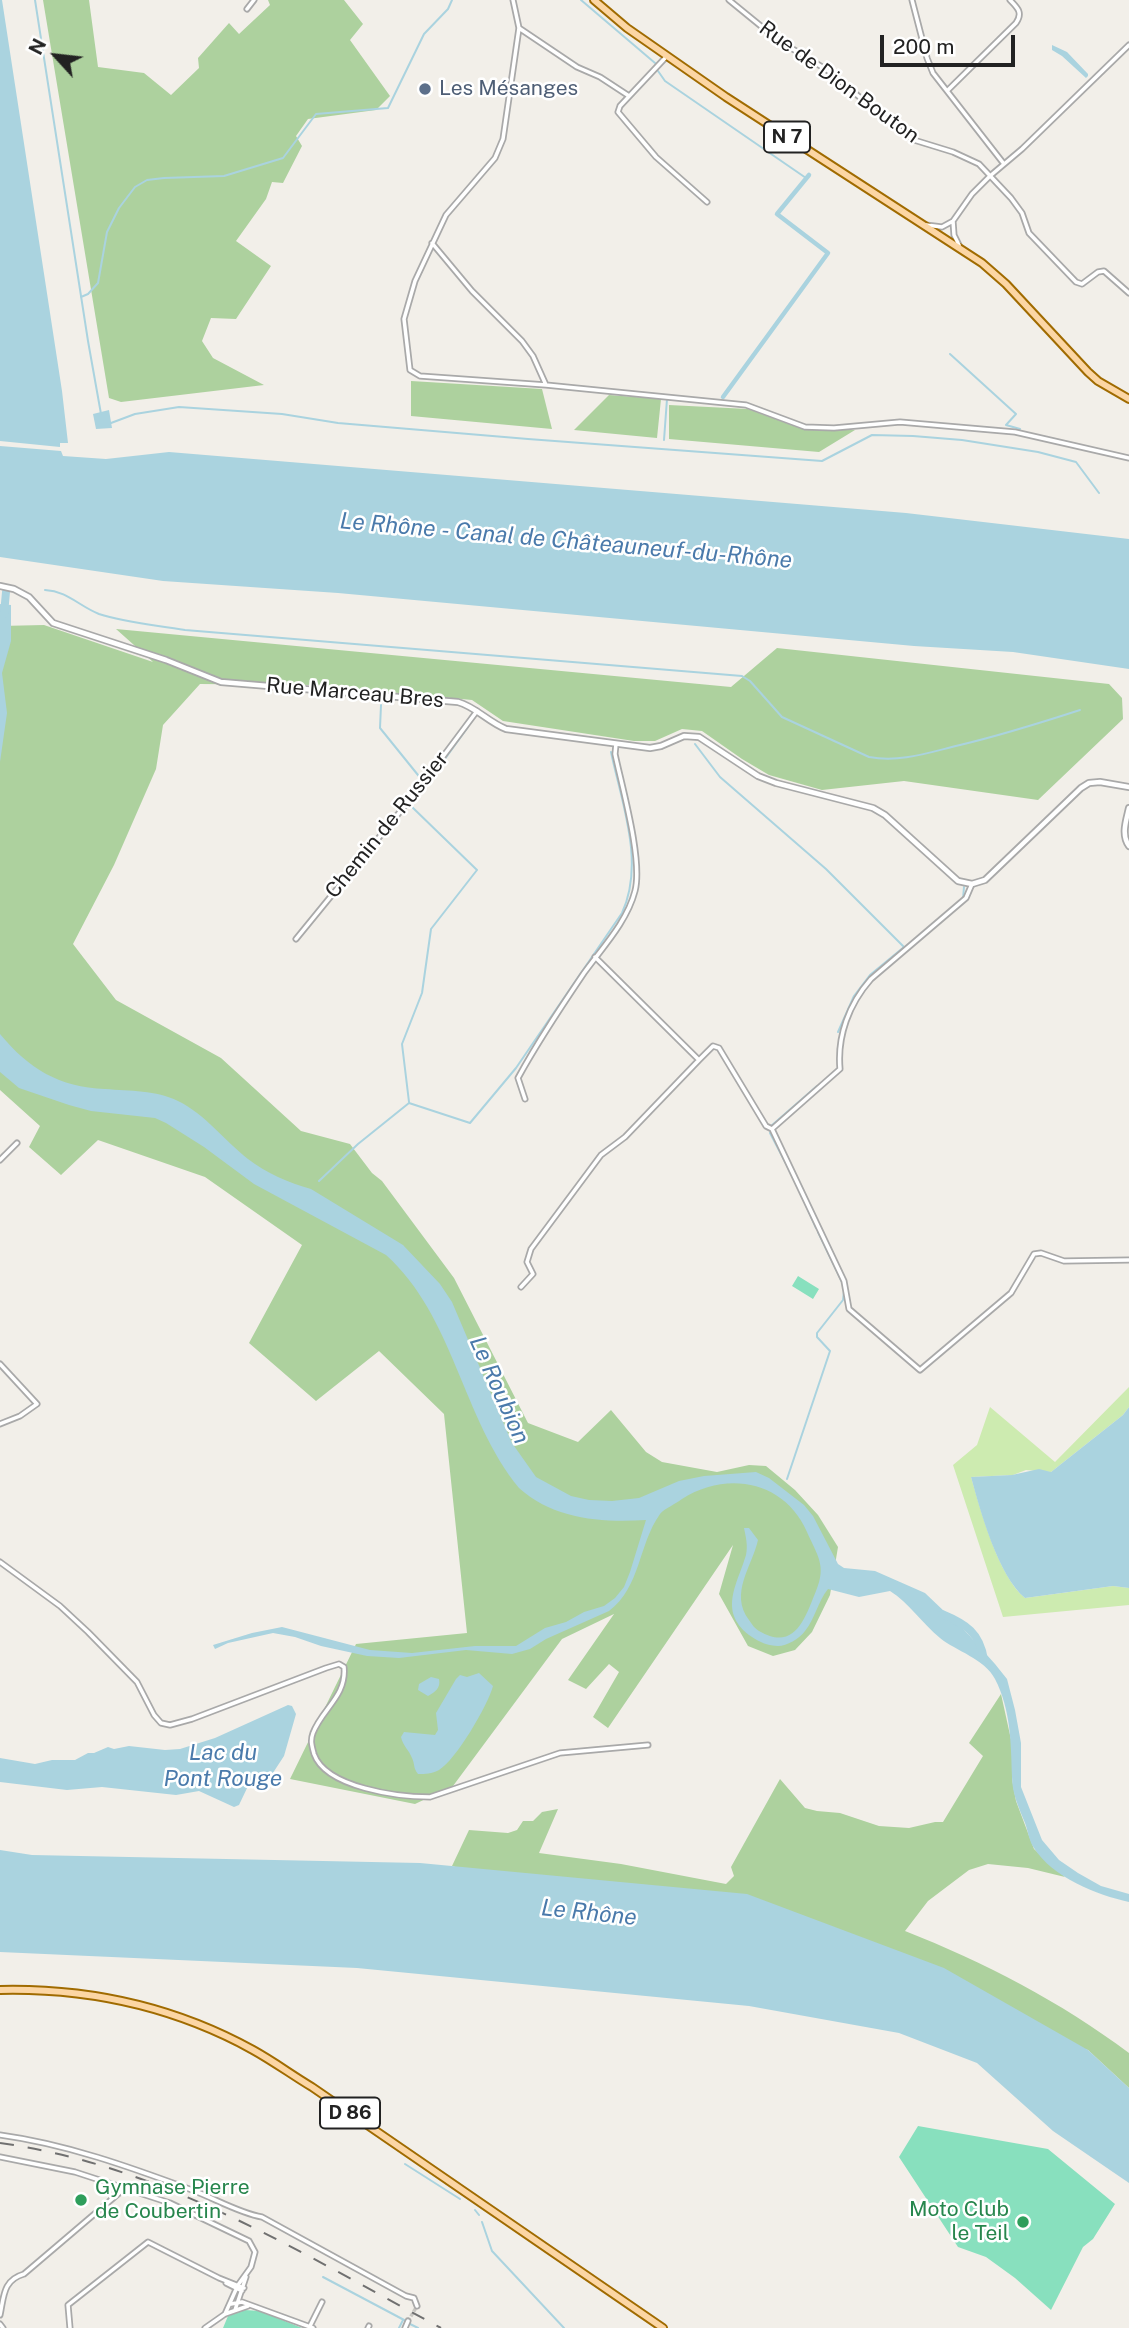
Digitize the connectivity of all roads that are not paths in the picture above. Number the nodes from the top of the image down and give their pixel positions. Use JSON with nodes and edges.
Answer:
{"nodes":[{"id":1,"x":254,"y":0,"type":"edge"},
{"id":2,"x":513,"y":0,"type":"edge"},
{"id":3,"x":594,"y":0,"type":"edge"},
{"id":4,"x":729,"y":0,"type":"edge"},
{"id":5,"x":912,"y":0,"type":"edge"},
{"id":6,"x":1010,"y":0,"type":"edge"},
{"id":7,"x":247,"y":9,"type":"dead end"},
{"id":8,"x":519,"y":28,"type":"junction"},
{"id":9,"x":1129,"y":45,"type":"edge"},
{"id":10,"x":667,"y":56,"type":"junction"},
{"id":11,"x":948,"y":90,"type":"junction"},
{"id":12,"x":629,"y":96,"type":"junction"},
{"id":13,"x":1004,"y":164,"type":"junction"},
{"id":14,"x":990,"y":176,"type":"junction"},
{"id":15,"x":707,"y":202,"type":"dead end"},
{"id":16,"x":953,"y":220,"type":"junction"},
{"id":17,"x":921,"y":223,"type":"junction"},
{"id":18,"x":432,"y":243,"type":"junction"},
{"id":19,"x":961,"y":250,"type":"junction"},
{"id":20,"x":1129,"y":293,"type":"edge"},
{"id":21,"x":546,"y":385,"type":"junction"},
{"id":22,"x":1128,"y":398,"type":"edge"},
{"id":23,"x":1129,"y":458,"type":"edge"},
{"id":24,"x":0,"y":586,"type":"edge"},
{"id":25,"x":477,"y":711,"type":"junction"},
{"id":26,"x":616,"y":744,"type":"junction"},
{"id":27,"x":1129,"y":787,"type":"edge"},
{"id":28,"x":1129,"y":808,"type":"edge"},
{"id":29,"x":1129,"y":846,"type":"edge"},
{"id":30,"x":972,"y":884,"type":"junction"},
{"id":31,"x":296,"y":939,"type":"dead end"},
{"id":32,"x":595,"y":957,"type":"junction"},
{"id":33,"x":699,"y":1060,"type":"junction"},
{"id":34,"x":524,"y":1099,"type":"dead end"},
{"id":35,"x":770,"y":1128,"type":"junction"},
{"id":36,"x":17,"y":1143,"type":"dead end"},
{"id":37,"x":0,"y":1160,"type":"edge"},
{"id":38,"x":1129,"y":1260,"type":"edge"},
{"id":39,"x":521,"y":1287,"type":"dead end"},
{"id":40,"x":0,"y":1364,"type":"edge"},
{"id":41,"x":0,"y":1424,"type":"edge"},
{"id":42,"x":0,"y":1562,"type":"edge"},
{"id":43,"x":648,"y":1745,"type":"dead end"},
{"id":44,"x":0,"y":1990,"type":"edge"},
{"id":45,"x":0,"y":2135,"type":"edge"},
{"id":46,"x":0,"y":2157,"type":"edge"},
{"id":47,"x":125,"y":2188,"type":"junction"},
{"id":48,"x":246,"y":2275,"type":"junction"},
{"id":49,"x":237,"y":2287,"type":"junction"},
{"id":50,"x":243,"y":2289,"type":"junction"},
{"id":51,"x":322,"y":2302,"type":"dead end"},
{"id":52,"x":236,"y":2303,"type":"junction"},
{"id":53,"x":417,"y":2306,"type":"dead end"},
{"id":54,"x":225,"y":2314,"type":"junction"},
{"id":55,"x":0,"y":2315,"type":"edge"},
{"id":56,"x":408,"y":2321,"type":"dead end"},
{"id":57,"x":312,"y":2327,"type":"edge"},
{"id":58,"x":70,"y":2328,"type":"edge"},
{"id":59,"x":205,"y":2328,"type":"edge"},
{"id":60,"x":405,"y":2328,"type":"edge"},
{"id":61,"x":663,"y":2328,"type":"edge"}],
"edges":[{"from":1,"to":7,"type":"street"},
{"from":2,"to":8,"type":"street"},
{"from":3,"to":10,"type":"main road","number":"N 7"},
{"from":4,"to":14,"type":"street","name":"Rue de Dion Bouton"},
{"from":5,"to":11,"type":"street"},
{"from":6,"to":11,"type":"street"},
{"from":8,"to":12,"type":"street"},
{"from":8,"to":18,"type":"street"},
{"from":9,"to":13,"type":"street"},
{"from":10,"to":12,"type":"street"},
{"from":10,"to":17,"type":"main road","number":"N 7"},
{"from":11,"to":13,"type":"street"},
{"from":12,"to":15,"type":"street"},
{"from":13,"to":14,"type":"street"},
{"from":14,"to":16,"type":"street"},
{"from":14,"to":20,"type":"street","name":"Rue de Dion Bouton"},
{"from":16,"to":17,"type":"street"},
{"from":16,"to":19,"type":"street"},
{"from":17,"to":19,"type":"main road","number":"N 7"},
{"from":18,"to":21,"type":"street"},
{"from":18,"to":21,"type":"street"},
{"from":19,"to":22,"type":"main road","number":"N 7"},
{"from":21,"to":23,"type":"street"},
{"from":24,"to":25,"type":"street","name":"Rue Marceau Bres"},
{"from":25,"to":26,"type":"street","name":"Rue Marceau Bres"},
{"from":25,"to":31,"type":"street","name":"Chemin de Russier"},
{"from":26,"to":30,"type":"street","name":"Rue Marceau Bres"},
{"from":26,"to":32,"type":"street"},
{"from":27,"to":30,"type":"street"},
{"from":28,"to":29,"type":"street"},
{"from":30,"to":35,"type":"street"},
{"from":32,"to":33,"type":"street"},
{"from":32,"to":34,"type":"street"},
{"from":33,"to":35,"type":"street"},
{"from":33,"to":39,"type":"street"},
{"from":35,"to":38,"type":"street"},
{"from":36,"to":37,"type":"street"},
{"from":40,"to":41,"type":"street"},
{"from":42,"to":43,"type":"street"},
{"from":44,"to":61,"type":"main road","number":"D 86"},
{"from":45,"to":53,"type":"street"},
{"from":46,"to":47,"type":"street"},
{"from":47,"to":48,"type":"street"},
{"from":47,"to":55,"type":"street"},
{"from":48,"to":49,"type":"street"},
{"from":48,"to":50,"type":"street"},
{"from":49,"to":50,"type":"street"},
{"from":49,"to":52,"type":"street"},
{"from":49,"to":58,"type":"street"},
{"from":50,"to":52,"type":"street"},
{"from":51,"to":57,"type":"street"},
{"from":52,"to":54,"type":"street"},
{"from":52,"to":54,"type":"street"},
{"from":52,"to":57,"type":"street"},
{"from":54,"to":59,"type":"street"},
{"from":56,"to":60,"type":"street"}]}
